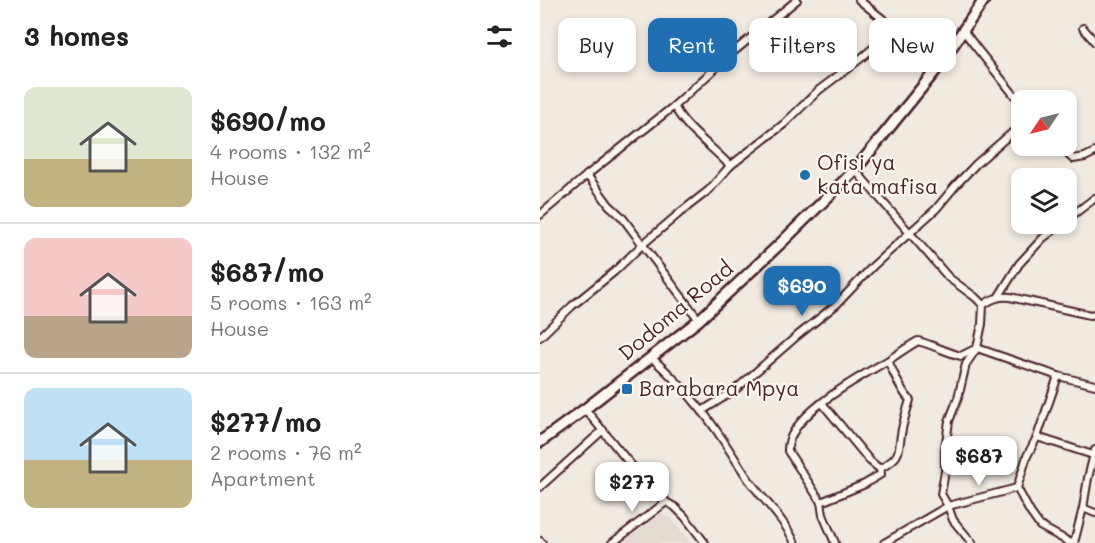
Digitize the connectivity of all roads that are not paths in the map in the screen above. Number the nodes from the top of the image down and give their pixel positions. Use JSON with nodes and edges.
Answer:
{"nodes":[{"id":1,"x":797,"y":0,"type":"edge"},
{"id":2,"x":859,"y":0,"type":"edge"},
{"id":3,"x":984,"y":0,"type":"edge"},
{"id":4,"x":1083,"y":28,"type":"dead end"},
{"id":5,"x":963,"y":30,"type":"junction"},
{"id":6,"x":1095,"y":42,"type":"edge"},
{"id":7,"x":1011,"y":91,"type":"edge"},
{"id":8,"x":674,"y":106,"type":"junction"},
{"id":9,"x":1011,"y":134,"type":"edge"},
{"id":10,"x":1095,"y":152,"type":"edge"},
{"id":11,"x":1070,"y":156,"type":"edge"},
{"id":12,"x":730,"y":166,"type":"junction"},
{"id":13,"x":855,"y":170,"type":"junction"},
{"id":14,"x":587,"y":175,"type":"junction"},
{"id":15,"x":1095,"y":198,"type":"edge"},
{"id":16,"x":1077,"y":212,"type":"edge"},
{"id":17,"x":540,"y":215,"type":"edge"},
{"id":18,"x":909,"y":232,"type":"junction"},
{"id":19,"x":1048,"y":234,"type":"edge"},
{"id":20,"x":642,"y":245,"type":"junction"},
{"id":21,"x":999,"y":296,"type":"junction"},
{"id":22,"x":983,"y":305,"type":"junction"},
{"id":23,"x":1093,"y":315,"type":"edge"},
{"id":24,"x":699,"y":320,"type":"junction"},
{"id":25,"x":540,"y":338,"type":"edge"},
{"id":26,"x":977,"y":348,"type":"junction"},
{"id":27,"x":652,"y":358,"type":"junction"},
{"id":28,"x":888,"y":361,"type":"junction"},
{"id":29,"x":1058,"y":376,"type":"junction"},
{"id":30,"x":1095,"y":385,"type":"edge"},
{"id":31,"x":822,"y":403,"type":"junction"},
{"id":32,"x":585,"y":409,"type":"junction"},
{"id":33,"x":702,"y":411,"type":"junction"},
{"id":34,"x":603,"y":430,"type":"junction"},
{"id":35,"x":1037,"y":437,"type":"junction"},
{"id":36,"x":540,"y":442,"type":"edge"},
{"id":37,"x":1094,"y":453,"type":"edge"},
{"id":38,"x":880,"y":469,"type":"junction"},
{"id":39,"x":540,"y":487,"type":"edge"},
{"id":40,"x":1017,"y":488,"type":"junction"},
{"id":41,"x":666,"y":502,"type":"junction"},
{"id":42,"x":821,"y":502,"type":"junction"},
{"id":43,"x":948,"y":506,"type":"junction"},
{"id":44,"x":1083,"y":508,"type":"junction"},
{"id":45,"x":1095,"y":513,"type":"edge"},
{"id":46,"x":612,"y":543,"type":"edge"},
{"id":47,"x":705,"y":543,"type":"edge"},
{"id":48,"x":795,"y":543,"type":"edge"},
{"id":49,"x":835,"y":543,"type":"edge"},
{"id":50,"x":884,"y":543,"type":"edge"},
{"id":51,"x":972,"y":543,"type":"edge"},
{"id":52,"x":1072,"y":543,"type":"edge"}],
"edges":[{"from":1,"to":8,"type":"street"},
{"from":2,"to":12,"type":"street"},
{"from":3,"to":5,"type":"highway","name":"Dodoma Road"},
{"from":4,"to":6,"type":"street"},
{"from":5,"to":7,"type":"street"},
{"from":5,"to":13,"type":"highway","name":"Dodoma Road"},
{"from":8,"to":12,"type":"street"},
{"from":8,"to":14,"type":"street"},
{"from":9,"to":18,"type":"street"},
{"from":10,"to":11,"type":"street"},
{"from":12,"to":20,"type":"street"},
{"from":13,"to":18,"type":"street"},
{"from":13,"to":24,"type":"highway","name":"Dodoma Road"},
{"from":14,"to":17,"type":"street"},
{"from":14,"to":20,"type":"street"},
{"from":15,"to":16,"type":"street"},
{"from":18,"to":22,"type":"street"},
{"from":18,"to":33,"type":"street"},
{"from":19,"to":21,"type":"street"},
{"from":20,"to":24,"type":"street"},
{"from":20,"to":25,"type":"street"},
{"from":21,"to":22,"type":"street"},
{"from":21,"to":23,"type":"street"},
{"from":22,"to":26,"type":"street"},
{"from":24,"to":27,"type":"highway","name":"Dodoma Road"},
{"from":26,"to":28,"type":"street"},
{"from":26,"to":29,"type":"street"},
{"from":26,"to":43,"type":"street"},
{"from":27,"to":32,"type":"highway","name":"Dodoma Road"},
{"from":27,"to":33,"type":"street"},
{"from":28,"to":31,"type":"street"},
{"from":28,"to":38,"type":"street"},
{"from":29,"to":30,"type":"street"},
{"from":29,"to":35,"type":"street"},
{"from":31,"to":38,"type":"street"},
{"from":31,"to":42,"type":"street"},
{"from":32,"to":34,"type":"street"},
{"from":32,"to":36,"type":"highway","name":"Dodoma Road"},
{"from":33,"to":48,"type":"street"},
{"from":34,"to":39,"type":"street"},
{"from":34,"to":41,"type":"street"},
{"from":35,"to":37,"type":"street"},
{"from":35,"to":40,"type":"street"},
{"from":37,"to":44,"type":"street"},
{"from":38,"to":42,"type":"street"},
{"from":40,"to":43,"type":"street"},
{"from":40,"to":52,"type":"street"},
{"from":41,"to":46,"type":"street"},
{"from":41,"to":47,"type":"street"},
{"from":42,"to":49,"type":"street"},
{"from":43,"to":50,"type":"street"},
{"from":43,"to":51,"type":"street"},
{"from":44,"to":45,"type":"street"},
{"from":44,"to":52,"type":"street"}]}
